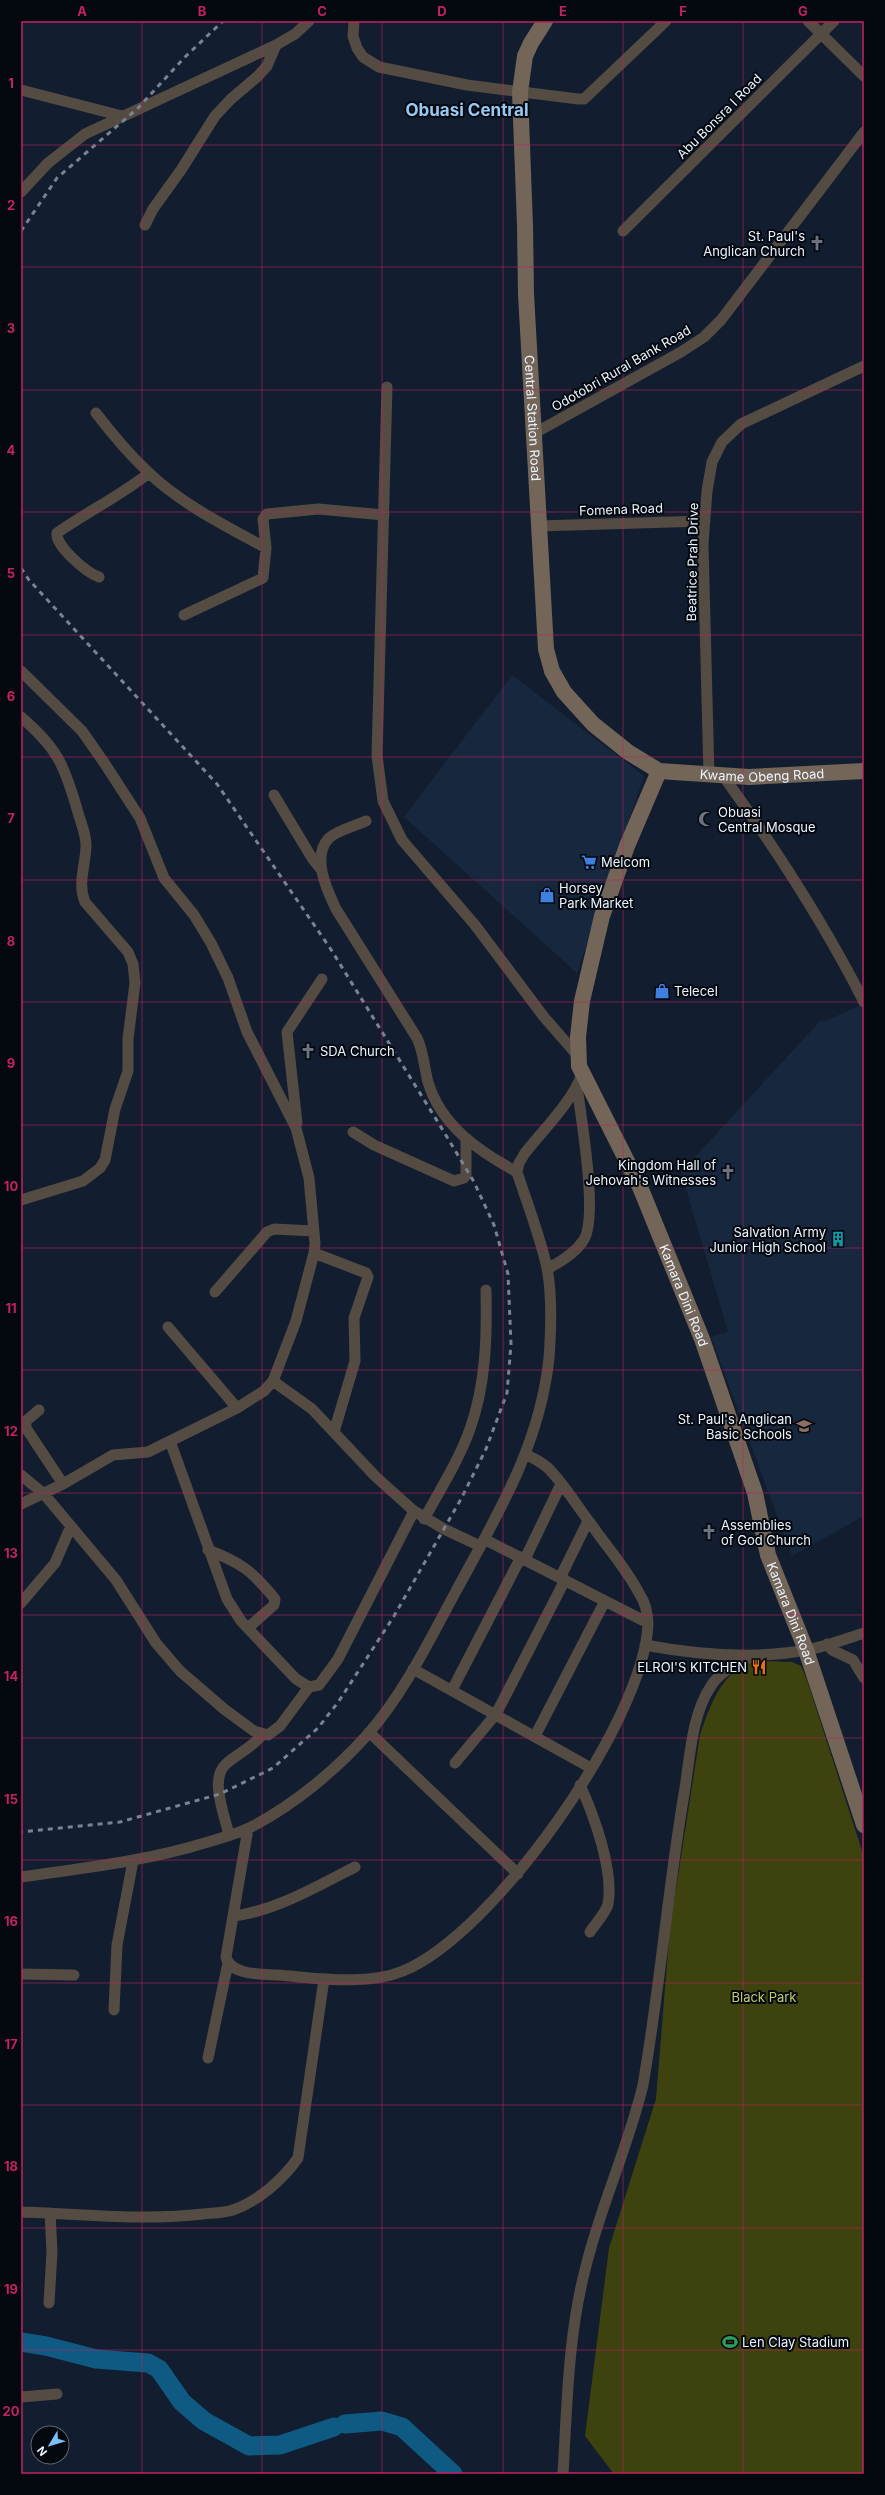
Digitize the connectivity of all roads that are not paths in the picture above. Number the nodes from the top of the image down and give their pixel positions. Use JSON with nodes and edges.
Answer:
{"nodes":[{"id":1,"x":309,"y":21,"type":"edge"},
{"id":2,"x":354,"y":21,"type":"edge"},
{"id":3,"x":545,"y":21,"type":"edge"},
{"id":4,"x":666,"y":21,"type":"edge"},
{"id":5,"x":808,"y":21,"type":"edge"},
{"id":6,"x":834,"y":21,"type":"edge"},
{"id":7,"x":821,"y":34,"type":"junction"},
{"id":8,"x":276,"y":45,"type":"junction"},
{"id":9,"x":864,"y":76,"type":"edge"},
{"id":10,"x":21,"y":90,"type":"edge"},
{"id":11,"x":520,"y":92,"type":"junction"},
{"id":12,"x":122,"y":116,"type":"junction"},
{"id":13,"x":864,"y":132,"type":"edge"},
{"id":14,"x":21,"y":192,"type":"edge"},
{"id":15,"x":145,"y":225,"type":"dead end"},
{"id":16,"x":623,"y":231,"type":"dead end"},
{"id":17,"x":864,"y":366,"type":"edge"},
{"id":18,"x":387,"y":387,"type":"dead end"},
{"id":19,"x":96,"y":413,"type":"dead end"},
{"id":20,"x":533,"y":434,"type":"junction"},
{"id":21,"x":149,"y":473,"type":"junction"},
{"id":22,"x":384,"y":515,"type":"junction"},
{"id":23,"x":705,"y":521,"type":"junction"},
{"id":24,"x":538,"y":526,"type":"junction"},
{"id":25,"x":266,"y":548,"type":"junction"},
{"id":26,"x":99,"y":577,"type":"dead end"},
{"id":27,"x":184,"y":615,"type":"dead end"},
{"id":28,"x":21,"y":671,"type":"edge"},
{"id":29,"x":21,"y":717,"type":"edge"},
{"id":30,"x":864,"y":771,"type":"edge"},
{"id":31,"x":659,"y":772,"type":"junction"},
{"id":32,"x":717,"y":776,"type":"junction"},
{"id":33,"x":274,"y":794,"type":"dead end"},
{"id":34,"x":366,"y":821,"type":"dead end"},
{"id":35,"x":320,"y":868,"type":"junction"},
{"id":36,"x":322,"y":979,"type":"dead end"},
{"id":37,"x":864,"y":1002,"type":"edge"},
{"id":38,"x":578,"y":1056,"type":"junction"},
{"id":39,"x":580,"y":1080,"type":"junction"},
{"id":40,"x":296,"y":1128,"type":"junction"},
{"id":41,"x":353,"y":1132,"type":"dead end"},
{"id":42,"x":466,"y":1139,"type":"junction"},
{"id":43,"x":518,"y":1172,"type":"junction"},
{"id":44,"x":21,"y":1200,"type":"edge"},
{"id":45,"x":314,"y":1231,"type":"junction"},
{"id":46,"x":314,"y":1253,"type":"junction"},
{"id":47,"x":547,"y":1269,"type":"junction"},
{"id":48,"x":486,"y":1290,"type":"dead end"},
{"id":49,"x":215,"y":1292,"type":"dead end"},
{"id":50,"x":168,"y":1327,"type":"dead end"},
{"id":51,"x":274,"y":1382,"type":"junction"},
{"id":52,"x":237,"y":1408,"type":"junction"},
{"id":53,"x":39,"y":1410,"type":"dead end"},
{"id":54,"x":334,"y":1432,"type":"junction"},
{"id":55,"x":170,"y":1441,"type":"junction"},
{"id":56,"x":526,"y":1454,"type":"junction"},
{"id":57,"x":21,"y":1475,"type":"edge"},
{"id":58,"x":63,"y":1484,"type":"junction"},
{"id":59,"x":561,"y":1484,"type":"junction"},
{"id":60,"x":44,"y":1494,"type":"junction"},
{"id":61,"x":21,"y":1504,"type":"edge"},
{"id":62,"x":414,"y":1511,"type":"junction"},
{"id":63,"x":424,"y":1519,"type":"junction"},
{"id":64,"x":588,"y":1521,"type":"junction"},
{"id":65,"x":71,"y":1526,"type":"junction"},
{"id":66,"x":482,"y":1542,"type":"junction"},
{"id":67,"x":208,"y":1550,"type":"junction"},
{"id":68,"x":523,"y":1558,"type":"junction"},
{"id":69,"x":562,"y":1579,"type":"junction"},
{"id":70,"x":605,"y":1601,"type":"junction"},
{"id":71,"x":21,"y":1603,"type":"edge"},
{"id":72,"x":648,"y":1623,"type":"junction"},
{"id":73,"x":248,"y":1628,"type":"junction"},
{"id":74,"x":864,"y":1633,"type":"edge"},
{"id":75,"x":827,"y":1644,"type":"junction"},
{"id":76,"x":645,"y":1645,"type":"junction"},
{"id":77,"x":806,"y":1650,"type":"junction"},
{"id":78,"x":755,"y":1655,"type":"junction"},
{"id":79,"x":412,"y":1669,"type":"junction"},
{"id":80,"x":864,"y":1678,"type":"edge"},
{"id":81,"x":309,"y":1687,"type":"junction"},
{"id":82,"x":452,"y":1690,"type":"junction"},
{"id":83,"x":496,"y":1714,"type":"junction"},
{"id":84,"x":369,"y":1732,"type":"junction"},
{"id":85,"x":262,"y":1735,"type":"junction"},
{"id":86,"x":535,"y":1736,"type":"junction"},
{"id":87,"x":455,"y":1763,"type":"dead end"},
{"id":88,"x":590,"y":1768,"type":"junction"},
{"id":89,"x":580,"y":1785,"type":"junction"},
{"id":90,"x":864,"y":1825,"type":"edge"},
{"id":91,"x":248,"y":1829,"type":"junction"},
{"id":92,"x":229,"y":1835,"type":"junction"},
{"id":93,"x":133,"y":1861,"type":"junction"},
{"id":94,"x":355,"y":1867,"type":"dead end"},
{"id":95,"x":518,"y":1874,"type":"junction"},
{"id":96,"x":21,"y":1877,"type":"edge"},
{"id":97,"x":233,"y":1916,"type":"junction"},
{"id":98,"x":590,"y":1932,"type":"dead end"},
{"id":99,"x":228,"y":1962,"type":"junction"},
{"id":100,"x":21,"y":1974,"type":"edge"},
{"id":101,"x":74,"y":1974,"type":"dead end"},
{"id":102,"x":324,"y":1979,"type":"junction"},
{"id":103,"x":114,"y":2010,"type":"dead end"},
{"id":104,"x":208,"y":2058,"type":"dead end"},
{"id":105,"x":21,"y":2212,"type":"edge"},
{"id":106,"x":50,"y":2213,"type":"junction"},
{"id":107,"x":49,"y":2303,"type":"dead end"},
{"id":108,"x":57,"y":2394,"type":"dead end"},
{"id":109,"x":21,"y":2397,"type":"edge"},
{"id":110,"x":563,"y":2474,"type":"edge"}],
"edges":[{"from":1,"to":8,"type":"street"},
{"from":2,"to":11,"type":"street"},
{"from":3,"to":11,"type":"street","name":"Central Station Road"},
{"from":4,"to":11,"type":"street"},
{"from":5,"to":7,"type":"street"},
{"from":6,"to":7,"type":"street","name":"Abu Bonsra I Road"},
{"from":7,"to":9,"type":"street"},
{"from":7,"to":16,"type":"street","name":"Abu Bonsra I Road"},
{"from":8,"to":12,"type":"street"},
{"from":8,"to":15,"type":"street"},
{"from":10,"to":12,"type":"street"},
{"from":11,"to":20,"type":"street","name":"Central Station Road"},
{"from":12,"to":14,"type":"street"},
{"from":13,"to":20,"type":"street","name":"Odotobri Rural Bank Road"},
{"from":17,"to":23,"type":"street","name":"Beatrice Prah Drive"},
{"from":18,"to":22,"type":"street"},
{"from":19,"to":21,"type":"street"},
{"from":20,"to":24,"type":"street","name":"Central Station Road"},
{"from":21,"to":25,"type":"street"},
{"from":21,"to":26,"type":"street"},
{"from":22,"to":25,"type":"street"},
{"from":22,"to":38,"type":"street"},
{"from":23,"to":24,"type":"street","name":"Fomena Road"},
{"from":23,"to":32,"type":"street","name":"Beatrice Prah Drive"},
{"from":24,"to":31,"type":"street","name":"Central Station Road"},
{"from":25,"to":27,"type":"street"},
{"from":28,"to":40,"type":"street"},
{"from":29,"to":44,"type":"street"},
{"from":30,"to":32,"type":"street","name":"Kwame Obeng Road"},
{"from":31,"to":32,"type":"street","name":"Kwame Obeng Road"},
{"from":31,"to":38,"type":"street","name":"Kamara Dini Road"},
{"from":32,"to":37,"type":"street"},
{"from":33,"to":35,"type":"street"},
{"from":34,"to":35,"type":"street"},
{"from":35,"to":42,"type":"street"},
{"from":36,"to":40,"type":"street"},
{"from":38,"to":39,"type":"street","name":"Kamara Dini Road"},
{"from":39,"to":43,"type":"street"},
{"from":39,"to":47,"type":"street"},
{"from":39,"to":77,"type":"street","name":"Kamara Dini Road"},
{"from":40,"to":45,"type":"street"},
{"from":41,"to":42,"type":"street"},
{"from":42,"to":43,"type":"street"},
{"from":43,"to":47,"type":"street"},
{"from":45,"to":46,"type":"street"},
{"from":45,"to":49,"type":"street"},
{"from":46,"to":51,"type":"street"},
{"from":46,"to":54,"type":"street"},
{"from":47,"to":56,"type":"street"},
{"from":48,"to":63,"type":"street"},
{"from":50,"to":52,"type":"street"},
{"from":51,"to":52,"type":"street"},
{"from":51,"to":54,"type":"street"},
{"from":52,"to":55,"type":"street"},
{"from":53,"to":58,"type":"street"},
{"from":54,"to":62,"type":"street"},
{"from":55,"to":58,"type":"street"},
{"from":55,"to":67,"type":"street"},
{"from":56,"to":59,"type":"street"},
{"from":56,"to":66,"type":"street"},
{"from":57,"to":60,"type":"street"},
{"from":58,"to":60,"type":"street"},
{"from":59,"to":64,"type":"street"},
{"from":59,"to":68,"type":"street"},
{"from":60,"to":61,"type":"street"},
{"from":60,"to":65,"type":"street"},
{"from":62,"to":63,"type":"street"},
{"from":62,"to":81,"type":"street"},
{"from":63,"to":66,"type":"street"},
{"from":64,"to":69,"type":"street"},
{"from":64,"to":72,"type":"street"},
{"from":65,"to":71,"type":"street"},
{"from":65,"to":85,"type":"street"},
{"from":66,"to":68,"type":"street"},
{"from":66,"to":79,"type":"street"},
{"from":67,"to":73,"type":"street"},
{"from":67,"to":73,"type":"street"},
{"from":68,"to":69,"type":"street"},
{"from":68,"to":82,"type":"street"},
{"from":69,"to":70,"type":"street"},
{"from":69,"to":83,"type":"street"},
{"from":70,"to":72,"type":"street"},
{"from":70,"to":86,"type":"street"},
{"from":72,"to":76,"type":"street"},
{"from":73,"to":81,"type":"street"},
{"from":74,"to":75,"type":"street"},
{"from":75,"to":77,"type":"street"},
{"from":75,"to":80,"type":"street"},
{"from":76,"to":78,"type":"street"},
{"from":76,"to":88,"type":"street"},
{"from":77,"to":78,"type":"street"},
{"from":77,"to":90,"type":"street","name":"Kamara Dini Road"},
{"from":78,"to":110,"type":"street"},
{"from":79,"to":82,"type":"street"},
{"from":79,"to":84,"type":"street"},
{"from":81,"to":85,"type":"street"},
{"from":82,"to":83,"type":"street"},
{"from":83,"to":86,"type":"street"},
{"from":83,"to":87,"type":"street"},
{"from":84,"to":91,"type":"street"},
{"from":84,"to":95,"type":"street"},
{"from":85,"to":92,"type":"street"},
{"from":86,"to":88,"type":"street"},
{"from":88,"to":89,"type":"street"},
{"from":89,"to":95,"type":"street"},
{"from":89,"to":98,"type":"street"},
{"from":91,"to":92,"type":"street"},
{"from":91,"to":97,"type":"street"},
{"from":92,"to":93,"type":"street"},
{"from":93,"to":96,"type":"street"},
{"from":93,"to":103,"type":"street"},
{"from":94,"to":97,"type":"street"},
{"from":95,"to":102,"type":"street"},
{"from":97,"to":99,"type":"street"},
{"from":99,"to":102,"type":"street"},
{"from":99,"to":104,"type":"street"},
{"from":100,"to":101,"type":"street"},
{"from":102,"to":106,"type":"street"},
{"from":105,"to":106,"type":"street"},
{"from":106,"to":107,"type":"street"},
{"from":108,"to":109,"type":"street"}]}
